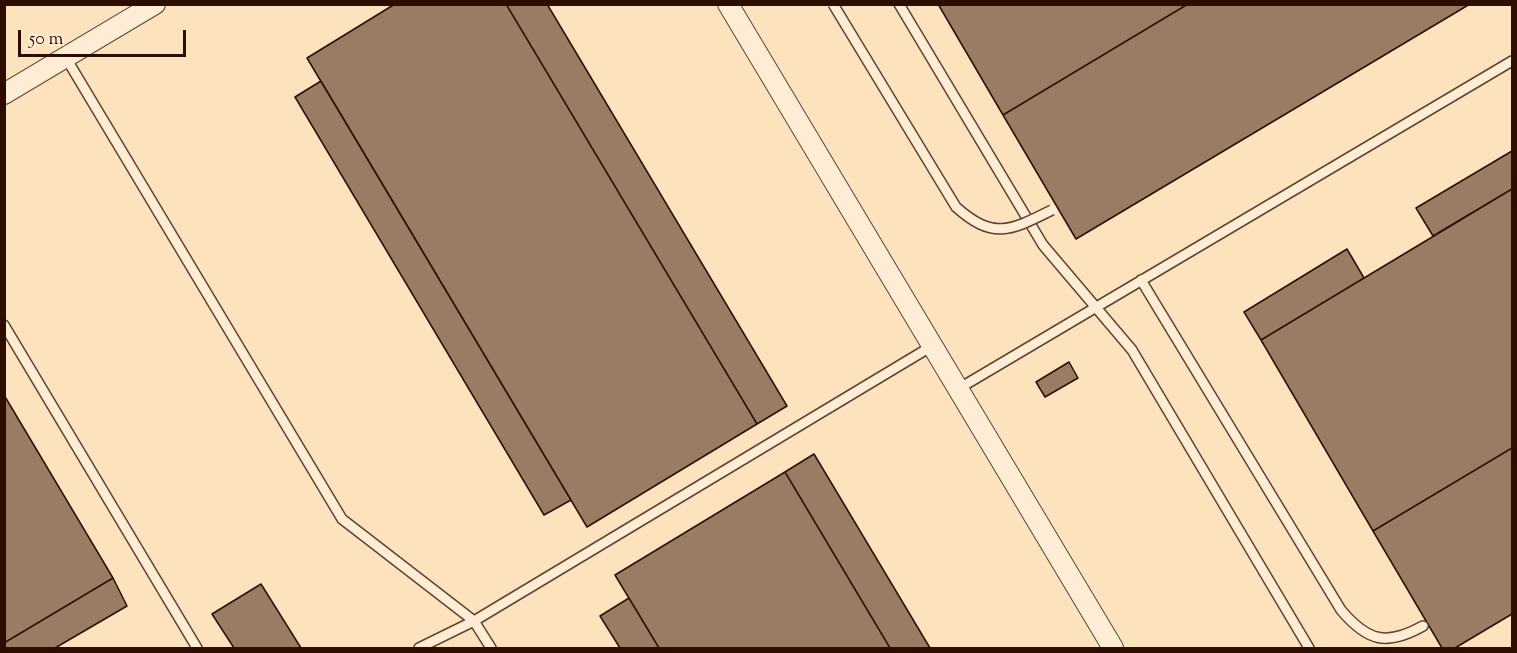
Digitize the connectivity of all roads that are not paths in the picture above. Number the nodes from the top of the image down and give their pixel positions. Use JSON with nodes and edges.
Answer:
{"nodes":[{"id":1,"x":155,"y":4,"type":"edge"},
{"id":2,"x":728,"y":4,"type":"edge"},
{"id":3,"x":832,"y":4,"type":"edge"},
{"id":4,"x":899,"y":4,"type":"edge"},
{"id":5,"x":66,"y":58,"type":"junction"},
{"id":6,"x":1512,"y":60,"type":"edge"},
{"id":7,"x":4,"y":94,"type":"edge"},
{"id":8,"x":1052,"y":210,"type":"dead end"},
{"id":9,"x":1141,"y":280,"type":"junction"},
{"id":10,"x":1095,"y":307,"type":"junction"},
{"id":11,"x":4,"y":325,"type":"edge"},
{"id":12,"x":932,"y":346,"type":"junction"},
{"id":13,"x":958,"y":389,"type":"junction"},
{"id":14,"x":474,"y":621,"type":"junction"},
{"id":15,"x":1423,"y":626,"type":"dead end"},
{"id":16,"x":197,"y":648,"type":"edge"},
{"id":17,"x":419,"y":648,"type":"edge"},
{"id":18,"x":490,"y":648,"type":"edge"},
{"id":19,"x":1113,"y":648,"type":"edge"},
{"id":20,"x":1309,"y":648,"type":"edge"}],
"edges":[{"from":1,"to":5,"type":"street"},
{"from":2,"to":12,"type":"street"},
{"from":3,"to":8,"type":"lane","bridge":true},
{"from":4,"to":10,"type":"lane"},
{"from":5,"to":7,"type":"street"},
{"from":5,"to":14,"type":"lane"},
{"from":6,"to":9,"type":"lane"},
{"from":9,"to":10,"type":"lane"},
{"from":9,"to":15,"type":"lane"},
{"from":10,"to":13,"type":"lane"},
{"from":10,"to":20,"type":"lane"},
{"from":11,"to":16,"type":"lane"},
{"from":12,"to":13,"type":"street"},
{"from":12,"to":14,"type":"lane"},
{"from":13,"to":19,"type":"street"},
{"from":14,"to":17,"type":"lane"},
{"from":14,"to":18,"type":"lane"}]}
